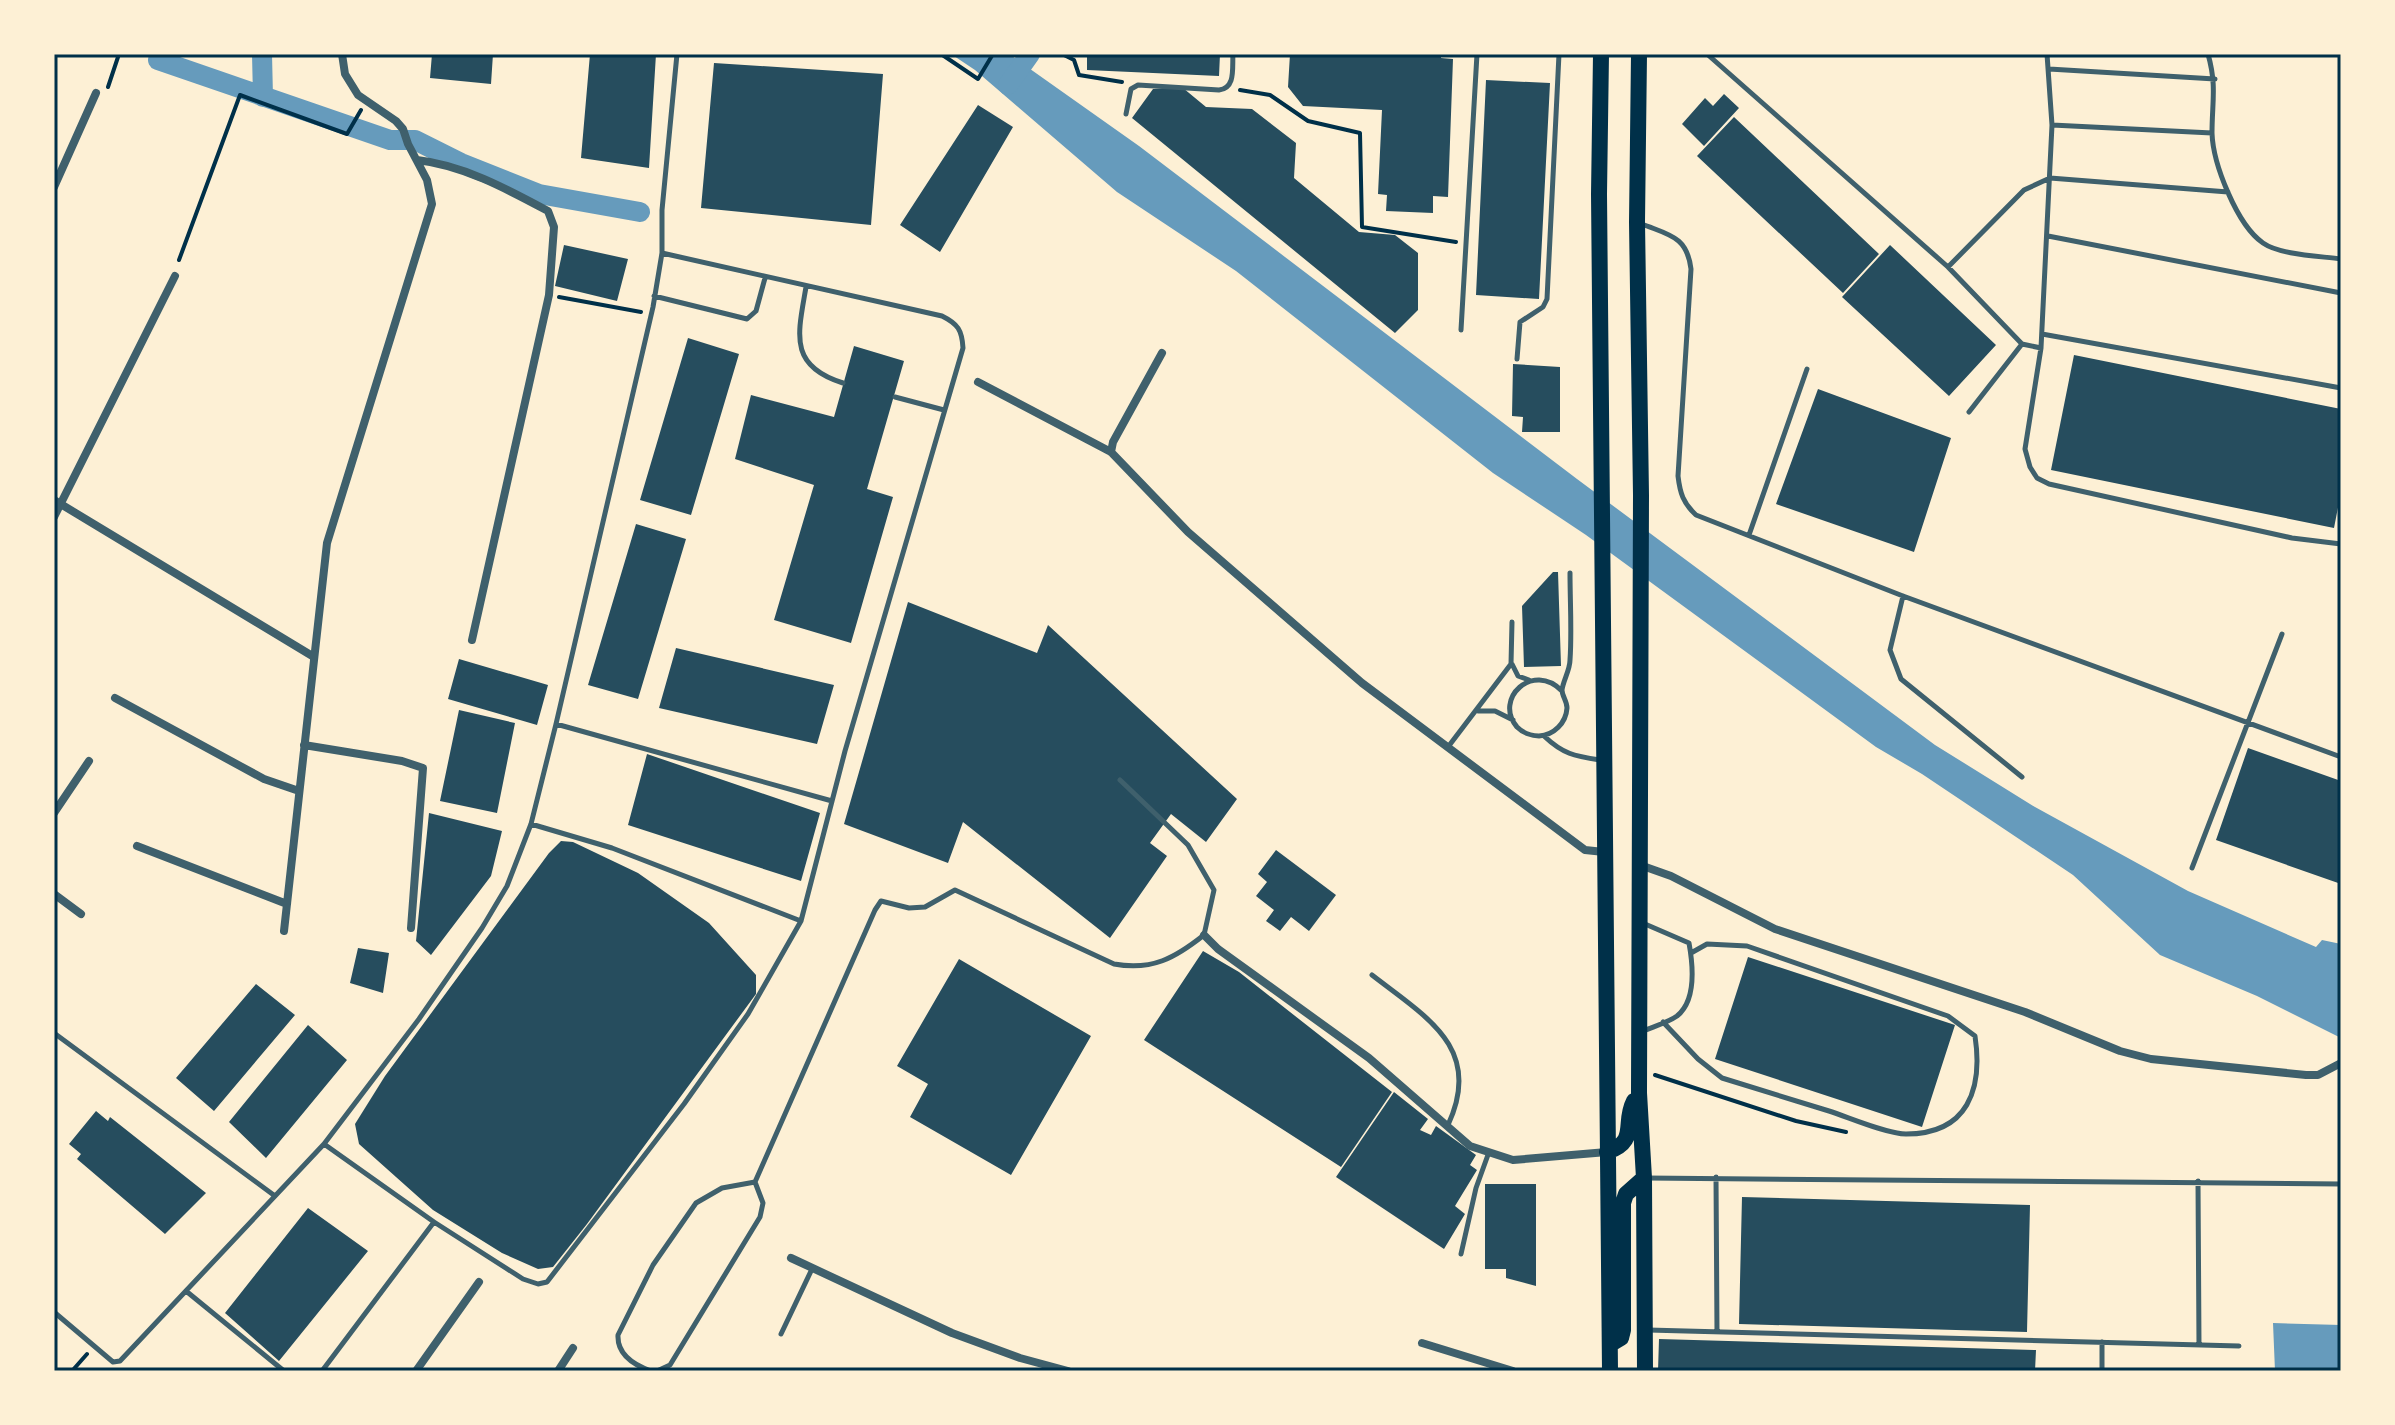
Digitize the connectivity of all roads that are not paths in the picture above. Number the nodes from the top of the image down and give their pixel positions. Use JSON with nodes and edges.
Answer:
{"nodes":[{"id":1,"x":342,"y":54,"type":"edge"},
{"id":2,"x":677,"y":54,"type":"edge"},
{"id":3,"x":1233,"y":54,"type":"edge"},
{"id":4,"x":1477,"y":54,"type":"edge"},
{"id":5,"x":1559,"y":54,"type":"edge"},
{"id":6,"x":1601,"y":54,"type":"edge"},
{"id":7,"x":1639,"y":54,"type":"edge"},
{"id":8,"x":1707,"y":54,"type":"edge"},
{"id":9,"x":2047,"y":54,"type":"edge"},
{"id":10,"x":2208,"y":54,"type":"edge"},
{"id":11,"x":2049,"y":69,"type":"junction"},
{"id":12,"x":2215,"y":79,"type":"junction"},
{"id":13,"x":96,"y":93,"type":"dead end"},
{"id":14,"x":1126,"y":114,"type":"dead end"},
{"id":15,"x":2052,"y":125,"type":"junction"},
{"id":16,"x":2212,"y":133,"type":"junction"},
{"id":17,"x":417,"y":160,"type":"junction"},
{"id":18,"x":2050,"y":178,"type":"junction"},
{"id":19,"x":54,"y":187,"type":"edge"},
{"id":20,"x":2228,"y":192,"type":"junction"},
{"id":21,"x":1637,"y":222,"type":"junction"},
{"id":22,"x":2048,"y":236,"type":"junction"},
{"id":23,"x":662,"y":253,"type":"junction"},
{"id":24,"x":2341,"y":259,"type":"edge"},
{"id":25,"x":1948,"y":267,"type":"junction"},
{"id":26,"x":175,"y":276,"type":"dead end"},
{"id":27,"x":765,"y":278,"type":"junction"},
{"id":28,"x":806,"y":287,"type":"junction"},
{"id":29,"x":2341,"y":293,"type":"edge"},
{"id":30,"x":654,"y":296,"type":"junction"},
{"id":31,"x":1461,"y":330,"type":"dead end"},
{"id":32,"x":2042,"y":334,"type":"junction"},
{"id":33,"x":2022,"y":344,"type":"junction"},
{"id":34,"x":2041,"y":348,"type":"junction"},
{"id":35,"x":1162,"y":353,"type":"dead end"},
{"id":36,"x":1517,"y":359,"type":"dead end"},
{"id":37,"x":1807,"y":369,"type":"dead end"},
{"id":38,"x":978,"y":382,"type":"dead end"},
{"id":39,"x":843,"y":383,"type":"dead end"},
{"id":40,"x":2341,"y":388,"type":"edge"},
{"id":41,"x":895,"y":397,"type":"dead end"},
{"id":42,"x":944,"y":410,"type":"junction"},
{"id":43,"x":1969,"y":412,"type":"dead end"},
{"id":44,"x":1111,"y":452,"type":"junction"},
{"id":45,"x":58,"y":503,"type":"edge"},
{"id":46,"x":54,"y":517,"type":"edge"},
{"id":47,"x":1749,"y":535,"type":"junction"},
{"id":48,"x":2341,"y":544,"type":"edge"},
{"id":49,"x":1570,"y":573,"type":"dead end"},
{"id":50,"x":1903,"y":596,"type":"junction"},
{"id":51,"x":1512,"y":622,"type":"dead end"},
{"id":52,"x":2282,"y":634,"type":"dead end"},
{"id":53,"x":472,"y":640,"type":"dead end"},
{"id":54,"x":314,"y":657,"type":"junction"},
{"id":55,"x":1511,"y":664,"type":"junction"},
{"id":56,"x":1530,"y":680,"type":"junction"},
{"id":57,"x":1562,"y":691,"type":"junction"},
{"id":58,"x":115,"y":698,"type":"dead end"},
{"id":59,"x":1477,"y":711,"type":"junction"},
{"id":60,"x":1513,"y":720,"type":"junction"},
{"id":61,"x":2250,"y":723,"type":"junction"},
{"id":62,"x":556,"y":724,"type":"junction"},
{"id":63,"x":1544,"y":736,"type":"junction"},
{"id":64,"x":304,"y":745,"type":"junction"},
{"id":65,"x":1448,"y":748,"type":"junction"},
{"id":66,"x":2341,"y":757,"type":"edge"},
{"id":67,"x":89,"y":761,"type":"dead end"},
{"id":68,"x":1603,"y":761,"type":"junction"},
{"id":69,"x":2022,"y":777,"type":"dead end"},
{"id":70,"x":1120,"y":780,"type":"dead end"},
{"id":71,"x":299,"y":791,"type":"junction"},
{"id":72,"x":832,"y":801,"type":"junction"},
{"id":73,"x":54,"y":813,"type":"edge"},
{"id":74,"x":531,"y":824,"type":"junction"},
{"id":75,"x":137,"y":846,"type":"dead end"},
{"id":76,"x":1604,"y":852,"type":"junction"},
{"id":77,"x":1639,"y":865,"type":"junction"},
{"id":78,"x":2192,"y":868,"type":"dead end"},
{"id":79,"x":54,"y":894,"type":"edge"},
{"id":80,"x":287,"y":904,"type":"junction"},
{"id":81,"x":81,"y":914,"type":"dead end"},
{"id":82,"x":801,"y":921,"type":"junction"},
{"id":83,"x":1638,"y":923,"type":"junction"},
{"id":84,"x":411,"y":928,"type":"dead end"},
{"id":85,"x":284,"y":931,"type":"dead end"},
{"id":86,"x":1204,"y":935,"type":"junction"},
{"id":87,"x":1691,"y":953,"type":"junction"},
{"id":88,"x":1372,"y":975,"type":"dead end"},
{"id":89,"x":1663,"y":1022,"type":"junction"},
{"id":90,"x":54,"y":1033,"type":"edge"},
{"id":91,"x":1640,"y":1033,"type":"junction"},
{"id":92,"x":2341,"y":1063,"type":"edge"},
{"id":93,"x":1639,"y":1093,"type":"junction"},
{"id":94,"x":1447,"y":1126,"type":"junction"},
{"id":95,"x":324,"y":1144,"type":"junction"},
{"id":96,"x":1489,"y":1152,"type":"junction"},
{"id":97,"x":1607,"y":1152,"type":"junction"},
{"id":98,"x":1716,"y":1177,"type":"junction"},
{"id":99,"x":1644,"y":1178,"type":"junction"},
{"id":100,"x":2198,"y":1181,"type":"junction"},
{"id":101,"x":755,"y":1182,"type":"junction"},
{"id":102,"x":2341,"y":1184,"type":"edge"},
{"id":103,"x":275,"y":1196,"type":"junction"},
{"id":104,"x":434,"y":1222,"type":"junction"},
{"id":105,"x":1461,"y":1254,"type":"dead end"},
{"id":106,"x":791,"y":1258,"type":"dead end"},
{"id":107,"x":812,"y":1269,"type":"junction"},
{"id":108,"x":479,"y":1282,"type":"dead end"},
{"id":109,"x":186,"y":1291,"type":"junction"},
{"id":110,"x":54,"y":1312,"type":"edge"},
{"id":111,"x":1644,"y":1329,"type":"junction"},
{"id":112,"x":1717,"y":1332,"type":"junction"},
{"id":113,"x":781,"y":1334,"type":"dead end"},
{"id":114,"x":2102,"y":1342,"type":"junction"},
{"id":115,"x":1422,"y":1343,"type":"dead end"},
{"id":116,"x":1611,"y":1344,"type":"junction"},
{"id":117,"x":2199,"y":1345,"type":"junction"},
{"id":118,"x":2239,"y":1346,"type":"dead end"},
{"id":119,"x":573,"y":1348,"type":"dead end"},
{"id":120,"x":284,"y":1371,"type":"edge"},
{"id":121,"x":322,"y":1371,"type":"edge"},
{"id":122,"x":416,"y":1371,"type":"edge"},
{"id":123,"x":558,"y":1371,"type":"edge"},
{"id":124,"x":651,"y":1371,"type":"edge"},
{"id":125,"x":657,"y":1371,"type":"edge"},
{"id":126,"x":1068,"y":1371,"type":"edge"},
{"id":127,"x":1513,"y":1371,"type":"edge"},
{"id":128,"x":1610,"y":1371,"type":"edge"},
{"id":129,"x":1645,"y":1371,"type":"edge"},
{"id":130,"x":2102,"y":1371,"type":"edge"}],
"edges":[{"from":1,"to":17,"type":"street"},
{"from":2,"to":23,"type":"lane"},
{"from":3,"to":14,"type":"lane"},
{"from":4,"to":31,"type":"lane"},
{"from":5,"to":36,"type":"lane"},
{"from":6,"to":68,"type":"main road"},
{"from":7,"to":21,"type":"main road"},
{"from":8,"to":25,"type":"lane"},
{"from":9,"to":11,"type":"lane"},
{"from":10,"to":12,"type":"lane"},
{"from":11,"to":12,"type":"lane"},
{"from":11,"to":15,"type":"lane"},
{"from":12,"to":16,"type":"lane"},
{"from":13,"to":19,"type":"street"},
{"from":15,"to":16,"type":"lane"},
{"from":15,"to":18,"type":"lane"},
{"from":16,"to":20,"type":"lane"},
{"from":17,"to":53,"type":"street"},
{"from":17,"to":54,"type":"street"},
{"from":18,"to":20,"type":"lane"},
{"from":18,"to":22,"type":"lane"},
{"from":18,"to":25,"type":"lane"},
{"from":20,"to":24,"type":"lane"},
{"from":21,"to":47,"type":"lane"},
{"from":21,"to":77,"type":"main road"},
{"from":22,"to":29,"type":"lane"},
{"from":22,"to":32,"type":"lane"},
{"from":23,"to":27,"type":"lane"},
{"from":23,"to":30,"type":"lane"},
{"from":25,"to":33,"type":"lane"},
{"from":26,"to":45,"type":"street"},
{"from":27,"to":28,"type":"lane"},
{"from":27,"to":30,"type":"lane"},
{"from":28,"to":39,"type":"lane"},
{"from":28,"to":42,"type":"lane"},
{"from":30,"to":62,"type":"lane"},
{"from":32,"to":34,"type":"lane"},
{"from":32,"to":40,"type":"lane"},
{"from":33,"to":34,"type":"lane"},
{"from":33,"to":43,"type":"lane"},
{"from":34,"to":48,"type":"lane"},
{"from":35,"to":44,"type":"street"},
{"from":37,"to":47,"type":"lane"},
{"from":38,"to":44,"type":"street"},
{"from":41,"to":42,"type":"lane"},
{"from":42,"to":72,"type":"lane"},
{"from":44,"to":65,"type":"street"},
{"from":45,"to":46,"type":"street"},
{"from":45,"to":54,"type":"street"},
{"from":47,"to":50,"type":"lane"},
{"from":49,"to":57,"type":"lane"},
{"from":50,"to":61,"type":"lane"},
{"from":50,"to":69,"type":"lane"},
{"from":51,"to":55,"type":"lane"},
{"from":52,"to":61,"type":"lane"},
{"from":54,"to":64,"type":"street"},
{"from":55,"to":56,"type":"lane"},
{"from":55,"to":59,"type":"lane"},
{"from":56,"to":57,"type":"lane"},
{"from":56,"to":60,"type":"lane"},
{"from":57,"to":63,"type":"lane"},
{"from":58,"to":71,"type":"street"},
{"from":59,"to":60,"type":"lane"},
{"from":59,"to":65,"type":"lane"},
{"from":60,"to":63,"type":"lane"},
{"from":61,"to":66,"type":"lane"},
{"from":61,"to":78,"type":"lane"},
{"from":62,"to":72,"type":"lane"},
{"from":62,"to":74,"type":"lane"},
{"from":63,"to":68,"type":"lane"},
{"from":64,"to":71,"type":"street"},
{"from":64,"to":84,"type":"street"},
{"from":65,"to":76,"type":"street"},
{"from":67,"to":73,"type":"street"},
{"from":68,"to":76,"type":"main road"},
{"from":70,"to":86,"type":"lane"},
{"from":71,"to":80,"type":"street"},
{"from":72,"to":82,"type":"lane"},
{"from":74,"to":82,"type":"lane"},
{"from":74,"to":95,"type":"lane"},
{"from":75,"to":80,"type":"street"},
{"from":76,"to":97,"type":"main road"},
{"from":77,"to":83,"type":"main road"},
{"from":77,"to":92,"type":"street"},
{"from":79,"to":81,"type":"street"},
{"from":80,"to":85,"type":"street"},
{"from":82,"to":104,"type":"lane"},
{"from":83,"to":87,"type":"lane"},
{"from":83,"to":91,"type":"main road"},
{"from":86,"to":94,"type":"street"},
{"from":86,"to":101,"type":"lane"},
{"from":87,"to":89,"type":"lane"},
{"from":87,"to":89,"type":"lane"},
{"from":88,"to":94,"type":"lane"},
{"from":89,"to":91,"type":"lane"},
{"from":90,"to":103,"type":"lane"},
{"from":91,"to":93,"type":"main road"},
{"from":93,"to":97,"type":"main road"},
{"from":93,"to":99,"type":"main road"},
{"from":94,"to":96,"type":"street"},
{"from":95,"to":103,"type":"lane"},
{"from":95,"to":104,"type":"lane"},
{"from":96,"to":97,"type":"street"},
{"from":96,"to":105,"type":"lane"},
{"from":97,"to":116,"type":"main road"},
{"from":98,"to":99,"type":"lane"},
{"from":98,"to":100,"type":"lane"},
{"from":98,"to":112,"type":"lane"},
{"from":99,"to":111,"type":"main road"},
{"from":99,"to":116,"type":"main road"},
{"from":100,"to":102,"type":"lane"},
{"from":100,"to":117,"type":"lane"},
{"from":101,"to":124,"type":"lane"},
{"from":101,"to":125,"type":"lane"},
{"from":103,"to":109,"type":"lane"},
{"from":104,"to":121,"type":"lane"},
{"from":106,"to":107,"type":"street"},
{"from":107,"to":113,"type":"lane"},
{"from":107,"to":126,"type":"street"},
{"from":108,"to":122,"type":"street"},
{"from":109,"to":110,"type":"lane"},
{"from":109,"to":120,"type":"lane"},
{"from":111,"to":112,"type":"lane"},
{"from":111,"to":129,"type":"main road"},
{"from":112,"to":114,"type":"lane"},
{"from":114,"to":117,"type":"lane"},
{"from":114,"to":130,"type":"lane"},
{"from":115,"to":127,"type":"street"},
{"from":116,"to":128,"type":"main road"},
{"from":117,"to":118,"type":"lane"},
{"from":119,"to":123,"type":"street"}]}
